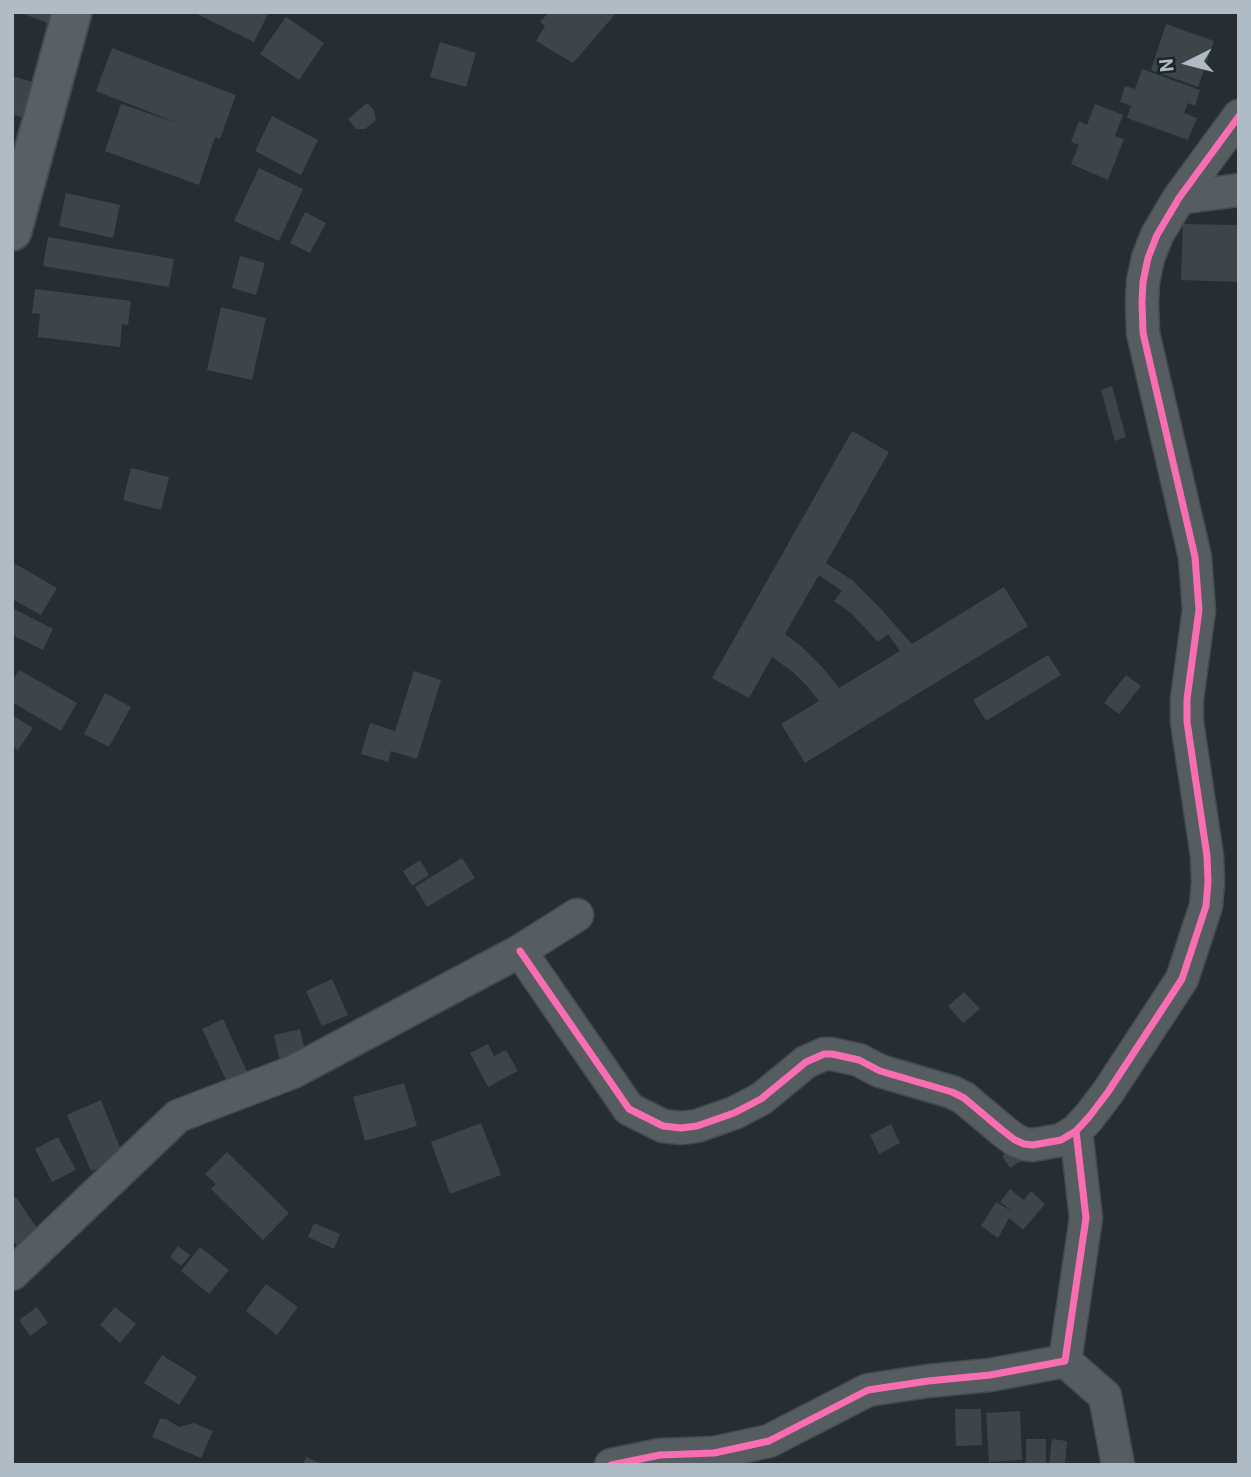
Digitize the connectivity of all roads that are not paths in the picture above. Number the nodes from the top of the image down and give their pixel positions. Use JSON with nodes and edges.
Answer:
{"nodes":[{"id":1,"x":72,"y":12,"type":"edge"},
{"id":2,"x":1239,"y":116,"type":"edge"},
{"id":3,"x":1239,"y":190,"type":"edge"},
{"id":4,"x":1179,"y":198,"type":"junction"},
{"id":5,"x":12,"y":231,"type":"edge"},
{"id":6,"x":577,"y":915,"type":"dead end"},
{"id":7,"x":520,"y":951,"type":"junction"},
{"id":8,"x":1076,"y":1131,"type":"junction"},
{"id":9,"x":12,"y":1274,"type":"edge"},
{"id":10,"x":1065,"y":1361,"type":"junction"},
{"id":11,"x":713,"y":1459,"type":"edge"},
{"id":12,"x":611,"y":1465,"type":"edge"},
{"id":13,"x":1118,"y":1465,"type":"edge"}],
"edges":[{"from":1,"to":5,"type":"main road"},
{"from":2,"to":4,"type":"street"},
{"from":3,"to":4,"type":"street"},
{"from":4,"to":8,"type":"street"},
{"from":6,"to":7,"type":"street"},
{"from":7,"to":8,"type":"street"},
{"from":7,"to":9,"type":"street"},
{"from":8,"to":10,"type":"street"},
{"from":10,"to":11,"type":"street"},
{"from":10,"to":13,"type":"street"},
{"from":11,"to":12,"type":"street"}]}
